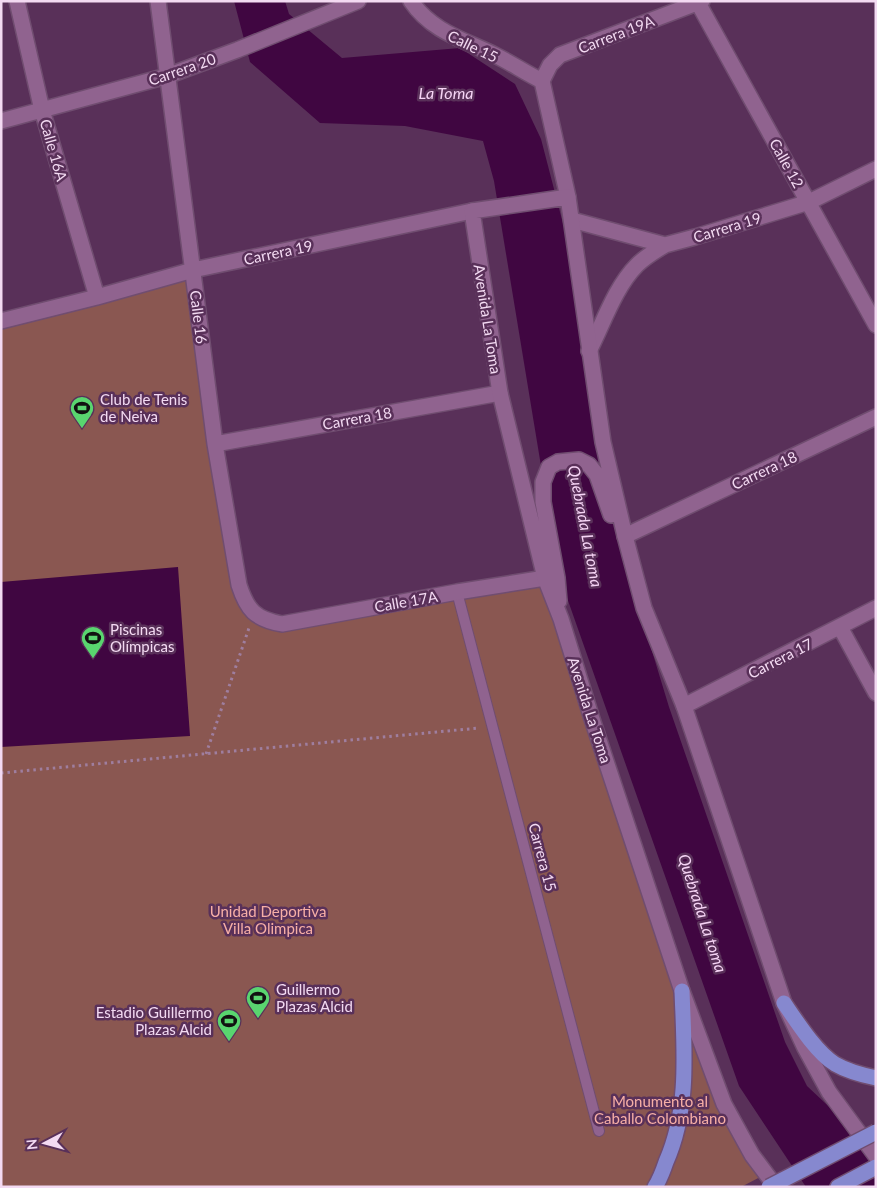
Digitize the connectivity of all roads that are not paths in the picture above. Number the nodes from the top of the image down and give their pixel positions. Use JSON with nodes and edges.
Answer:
{"nodes":[{"id":1,"x":17,"y":1,"type":"edge"},
{"id":2,"x":158,"y":1,"type":"edge"},
{"id":3,"x":358,"y":1,"type":"edge"},
{"id":4,"x":411,"y":1,"type":"edge"},
{"id":5,"x":699,"y":2,"type":"edge"},
{"id":6,"x":167,"y":76,"type":"junction"},
{"id":7,"x":542,"y":81,"type":"junction"},
{"id":8,"x":42,"y":110,"type":"junction"},
{"id":9,"x":1,"y":121,"type":"edge"},
{"id":10,"x":876,"y":169,"type":"edge"},
{"id":11,"x":563,"y":197,"type":"junction"},
{"id":12,"x":809,"y":202,"type":"junction"},
{"id":13,"x":472,"y":211,"type":"junction"},
{"id":14,"x":572,"y":220,"type":"junction"},
{"id":15,"x":665,"y":244,"type":"junction"},
{"id":16,"x":193,"y":270,"type":"junction"},
{"id":17,"x":97,"y":297,"type":"junction"},
{"id":18,"x":1,"y":320,"type":"edge"},
{"id":19,"x":876,"y":325,"type":"edge"},
{"id":20,"x":590,"y":351,"type":"junction"},
{"id":21,"x":500,"y":393,"type":"junction"},
{"id":22,"x":876,"y":417,"type":"edge"},
{"id":23,"x":215,"y":444,"type":"junction"},
{"id":24,"x":625,"y":536,"type":"junction"},
{"id":25,"x":545,"y":578,"type":"junction"},
{"id":26,"x":457,"y":592,"type":"junction"},
{"id":27,"x":644,"y":608,"type":"junction"},
{"id":28,"x":876,"y":608,"type":"edge"},
{"id":29,"x":561,"y":619,"type":"junction"},
{"id":30,"x":268,"y":621,"type":"joint"},
{"id":31,"x":840,"y":627,"type":"junction"},
{"id":32,"x":876,"y":693,"type":"edge"},
{"id":33,"x":684,"y":706,"type":"junction"},
{"id":34,"x":682,"y":991,"type":"junction"},
{"id":35,"x":784,"y":1004,"type":"junction"},
{"id":36,"x":876,"y":1078,"type":"edge"},
{"id":37,"x":600,"y":1131,"type":"dead end"},
{"id":38,"x":876,"y":1132,"type":"edge"},
{"id":39,"x":876,"y":1156,"type":"edge"},
{"id":40,"x":876,"y":1167,"type":"edge"},
{"id":41,"x":655,"y":1187,"type":"edge"},
{"id":42,"x":770,"y":1187,"type":"edge"},
{"id":43,"x":776,"y":1187,"type":"edge"},
{"id":44,"x":838,"y":1187,"type":"edge"}],
"edges":[{"from":1,"to":8,"type":"street","name":"Calle 16A"},
{"from":2,"to":6,"type":"street","name":"Calle 16"},
{"from":3,"to":6,"type":"street","name":"Carrera 20"},
{"from":4,"to":7,"type":"street","name":"Calle 15"},
{"from":5,"to":7,"type":"street","name":"Carrera 19A"},
{"from":5,"to":12,"type":"street","name":"Calle 12"},
{"from":6,"to":8,"type":"street","name":"Carrera 20"},
{"from":6,"to":16,"type":"street","name":"Calle 16"},
{"from":7,"to":11,"type":"street"},
{"from":8,"to":9,"type":"street","name":"Carrera 20"},
{"from":8,"to":17,"type":"street","name":"Calle 16A"},
{"from":10,"to":12,"type":"street","name":"Carrera 19"},
{"from":11,"to":13,"type":"street","name":"Carrera 19"},
{"from":11,"to":14,"type":"street"},
{"from":12,"to":15,"type":"street","name":"Carrera 19"},
{"from":12,"to":19,"type":"street","name":"Calle 12"},
{"from":13,"to":16,"type":"street","name":"Carrera 19"},
{"from":13,"to":21,"type":"street","name":"Avenida La Toma"},
{"from":14,"to":15,"type":"street","name":"Carrera 19"},
{"from":14,"to":20,"type":"street"},
{"from":15,"to":20,"type":"street"},
{"from":16,"to":17,"type":"street","name":"Carrera 19"},
{"from":16,"to":23,"type":"street","name":"Calle 16"},
{"from":17,"to":18,"type":"street","name":"Carrera 19"},
{"from":20,"to":24,"type":"street"},
{"from":21,"to":23,"type":"street","name":"Carrera 18"},
{"from":21,"to":25,"type":"street","name":"Avenida La Toma"},
{"from":22,"to":24,"type":"street","name":"Carrera 18"},
{"from":23,"to":30,"type":"street","name":"Calle 16"},
{"from":24,"to":27,"type":"street"},
{"from":25,"to":26,"type":"street","name":"Calle 17A"},
{"from":25,"to":29,"type":"street","name":"Avenida La Toma"},
{"from":26,"to":30,"type":"street","name":"Calle 17A"},
{"from":26,"to":37,"type":"lane","name":"Carrera 15"},
{"from":27,"to":29,"type":"street"},
{"from":27,"to":33,"type":"street"},
{"from":28,"to":31,"type":"street","name":"Carrera 17"},
{"from":29,"to":34,"type":"street","name":"Avenida La Toma"},
{"from":31,"to":32,"type":"street"},
{"from":31,"to":33,"type":"street","name":"Carrera 17"},
{"from":33,"to":35,"type":"street"},
{"from":34,"to":41,"type":"main road"},
{"from":34,"to":43,"type":"street","name":"Avenida La Toma"},
{"from":35,"to":36,"type":"main road"},
{"from":35,"to":39,"type":"street"},
{"from":38,"to":42,"type":"main road","bridge":true},
{"from":40,"to":44,"type":"main road"}]}
